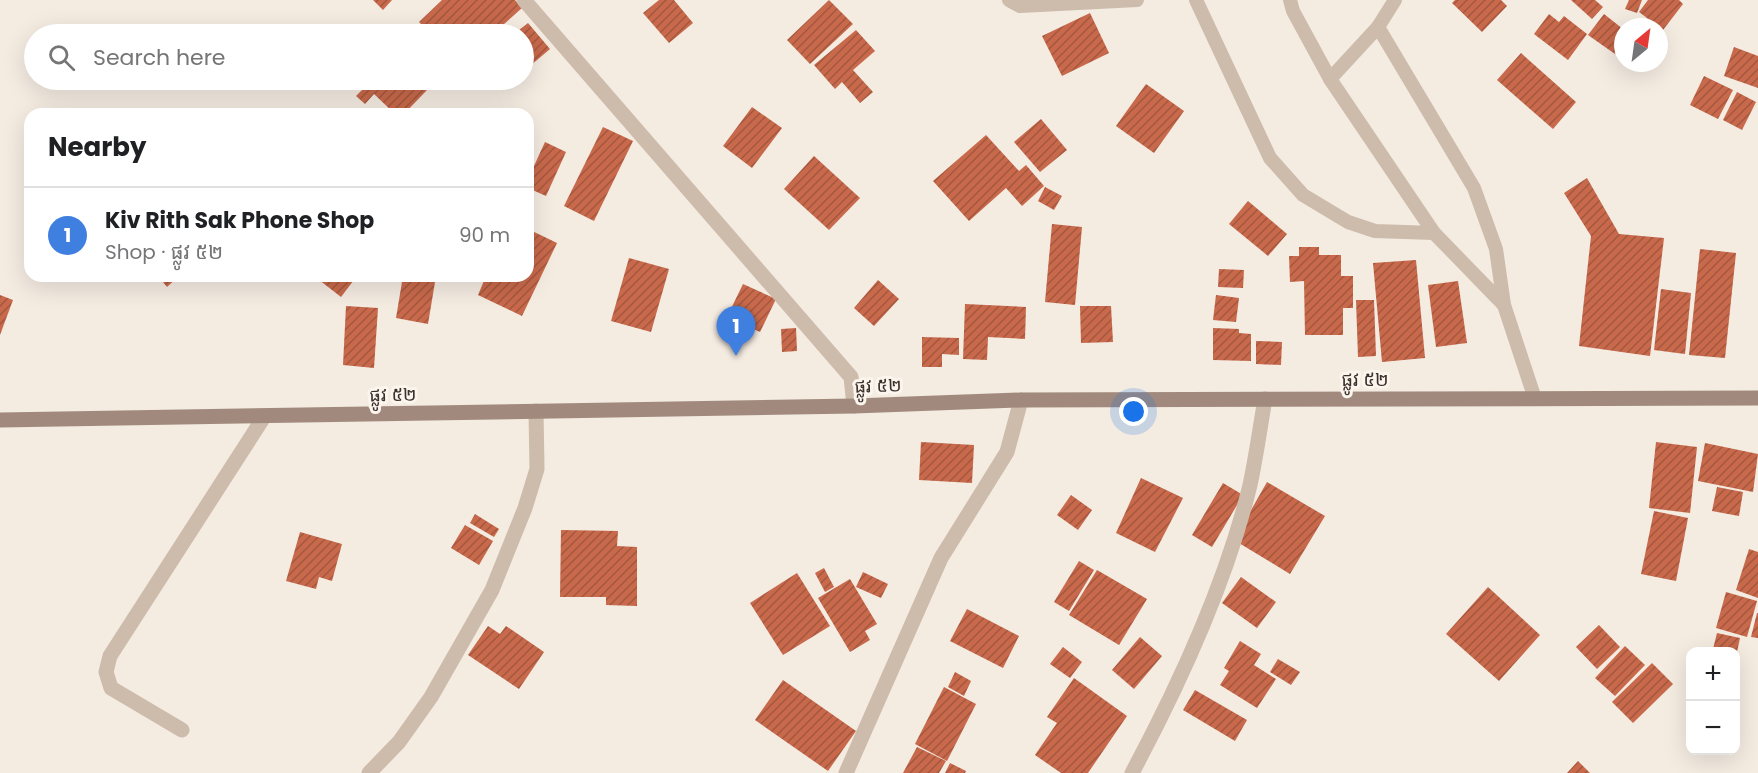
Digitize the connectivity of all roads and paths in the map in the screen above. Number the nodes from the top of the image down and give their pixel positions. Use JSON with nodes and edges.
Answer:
{"nodes":[{"id":1,"x":524,"y":0,"type":"edge"},
{"id":2,"x":1009,"y":0,"type":"edge"},
{"id":3,"x":1137,"y":0,"type":"edge"},
{"id":4,"x":1196,"y":0,"type":"edge"},
{"id":5,"x":1290,"y":0,"type":"edge"},
{"id":6,"x":1395,"y":0,"type":"edge"},
{"id":7,"x":1378,"y":27,"type":"junction"},
{"id":8,"x":1330,"y":79,"type":"junction"},
{"id":9,"x":1434,"y":233,"type":"junction"},
{"id":10,"x":1504,"y":305,"type":"junction"},
{"id":11,"x":1758,"y":398,"type":"edge"},
{"id":12,"x":1265,"y":399,"type":"junction"},
{"id":13,"x":1535,"y":399,"type":"junction"},
{"id":14,"x":1021,"y":400,"type":"junction"},
{"id":15,"x":854,"y":406,"type":"junction"},
{"id":16,"x":536,"y":411,"type":"junction"},
{"id":17,"x":264,"y":417,"type":"junction"},
{"id":18,"x":0,"y":420,"type":"edge"},
{"id":19,"x":183,"y":730,"type":"dead end"},
{"id":20,"x":369,"y":773,"type":"edge"},
{"id":21,"x":846,"y":773,"type":"edge"},
{"id":22,"x":1132,"y":773,"type":"edge"}],
"edges":[{"from":1,"to":15,"type":"street"},
{"from":2,"to":3,"type":"lane"},
{"from":4,"to":9,"type":"lane"},
{"from":5,"to":8,"type":"lane"},
{"from":6,"to":7,"type":"lane"},
{"from":7,"to":8,"type":"lane"},
{"from":7,"to":10,"type":"lane"},
{"from":8,"to":9,"type":"lane"},
{"from":9,"to":10,"type":"lane"},
{"from":10,"to":13,"type":"lane"},
{"from":11,"to":13,"type":"street","name":"ផ្លូវ ៥២"},
{"from":12,"to":13,"type":"street","name":"ផ្លូវ ៥២"},
{"from":12,"to":14,"type":"street","name":"ផ្លូវ ៥២"},
{"from":12,"to":22,"type":"street"},
{"from":14,"to":15,"type":"street","name":"ផ្លូវ ៥២"},
{"from":14,"to":21,"type":"street"},
{"from":15,"to":16,"type":"street","name":"ផ្លូវ ៥២"},
{"from":16,"to":17,"type":"street","name":"ផ្លូវ ៥២"},
{"from":16,"to":20,"type":"street"},
{"from":17,"to":18,"type":"street","name":"ផ្លូវ ៥២"},
{"from":17,"to":19,"type":"street"}]}
